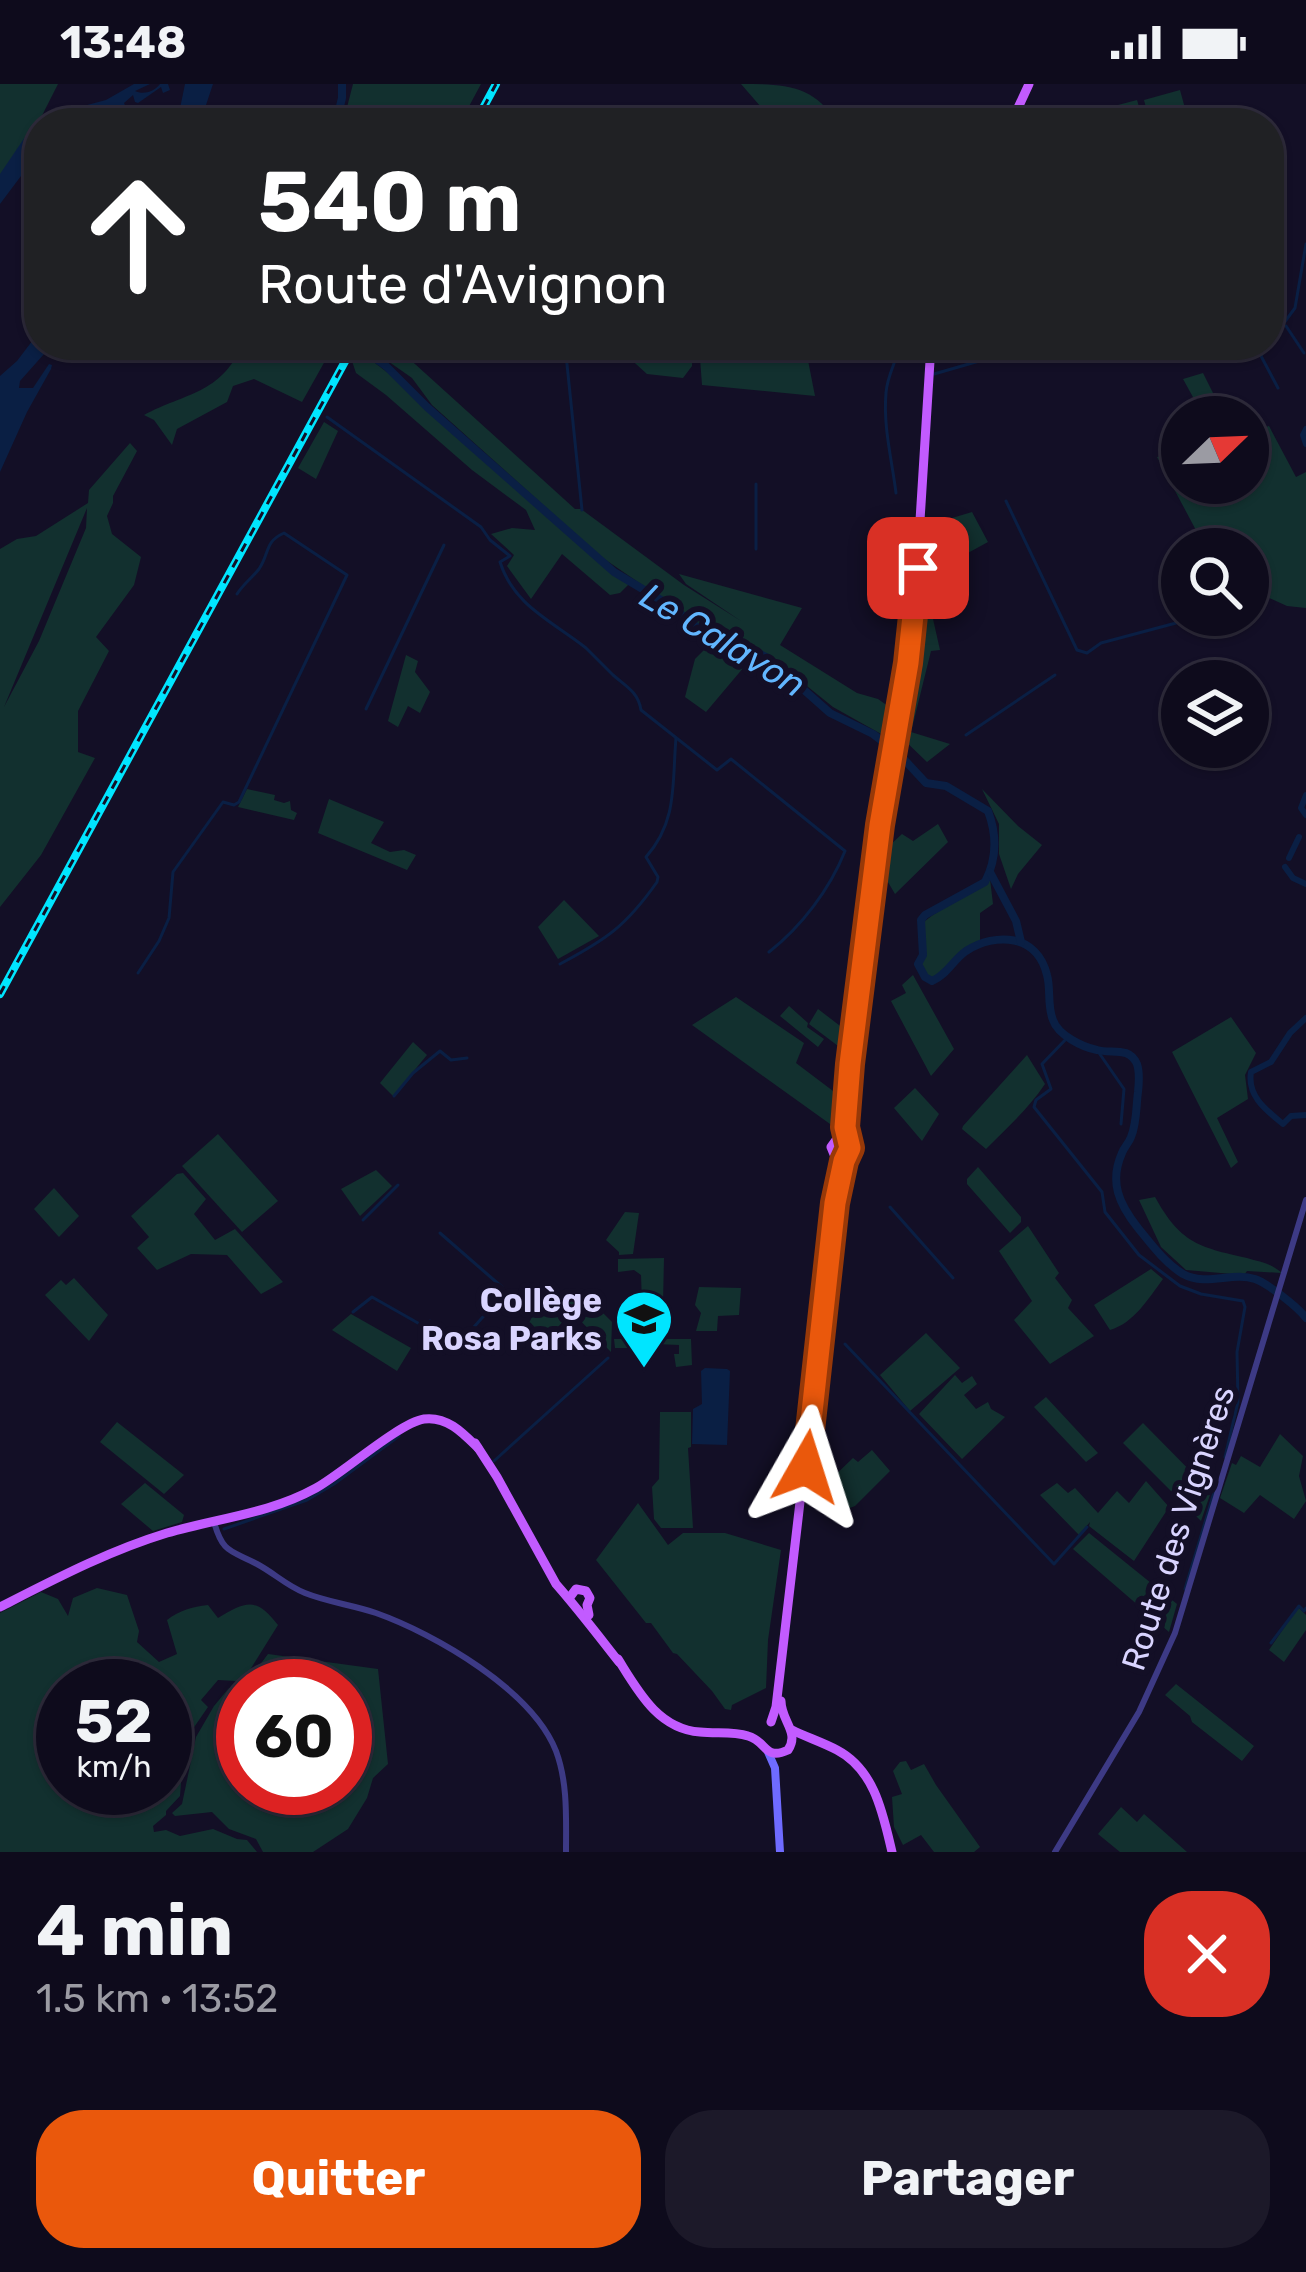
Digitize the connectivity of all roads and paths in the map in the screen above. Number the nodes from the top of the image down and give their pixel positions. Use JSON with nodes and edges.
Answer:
{"nodes":[{"id":1,"x":930,"y":360,"type":"edge"},
{"id":2,"x":842,"y":1140,"type":"junction"},
{"id":3,"x":840,"y":1157,"type":"junction"},
{"id":4,"x":1306,"y":1201,"type":"edge"},
{"id":5,"x":478,"y":1448,"type":"junction"},
{"id":6,"x":353,"y":1463,"type":"junction"},
{"id":7,"x":214,"y":1522,"type":"junction"},
{"id":8,"x":572,"y":1594,"type":"junction"},
{"id":9,"x":583,"y":1606,"type":"junction"},
{"id":10,"x":0,"y":1607,"type":"edge"},
{"id":11,"x":782,"y":1670,"type":"junction"},
{"id":12,"x":767,"y":1725,"type":"junction"},
{"id":13,"x":789,"y":1727,"type":"junction"},
{"id":14,"x":736,"y":1734,"type":"junction"},
{"id":15,"x":827,"y":1745,"type":"junction"},
{"id":16,"x":765,"y":1748,"type":"junction"},
{"id":17,"x":789,"y":1749,"type":"junction"},
{"id":18,"x":776,"y":1785,"type":"junction"},
{"id":19,"x":566,"y":1852,"type":"edge"},
{"id":20,"x":780,"y":1852,"type":"edge"},
{"id":21,"x":890,"y":1852,"type":"edge"},
{"id":22,"x":1055,"y":1852,"type":"edge"}],
"edges":[{"from":1,"to":2,"type":"main road"},
{"from":2,"to":3,"type":"main road"},
{"from":2,"to":3,"type":"main road"},
{"from":3,"to":11,"type":"main road"},
{"from":4,"to":22,"type":"street","name":"Route des Vignères"},
{"from":5,"to":6,"type":"main road"},
{"from":5,"to":6,"type":"main road"},
{"from":5,"to":8,"type":"main road"},
{"from":6,"to":7,"type":"main road"},
{"from":7,"to":10,"type":"main road"},
{"from":7,"to":19,"type":"street"},
{"from":8,"to":9,"type":"main road"},
{"from":8,"to":9,"type":"main road"},
{"from":9,"to":14,"type":"main road"},
{"from":11,"to":12,"type":"main road"},
{"from":11,"to":13,"type":"main road"},
{"from":12,"to":13,"type":"main road"},
{"from":12,"to":14,"type":"main road"},
{"from":12,"to":16,"type":"main road"},
{"from":13,"to":15,"type":"main road"},
{"from":13,"to":17,"type":"main road"},
{"from":14,"to":16,"type":"main road"},
{"from":15,"to":17,"type":"main road"},
{"from":15,"to":21,"type":"main road"},
{"from":16,"to":17,"type":"main road"},
{"from":16,"to":18,"type":"main road"},
{"from":17,"to":18,"type":"main road"},
{"from":18,"to":20,"type":"main road"}]}
